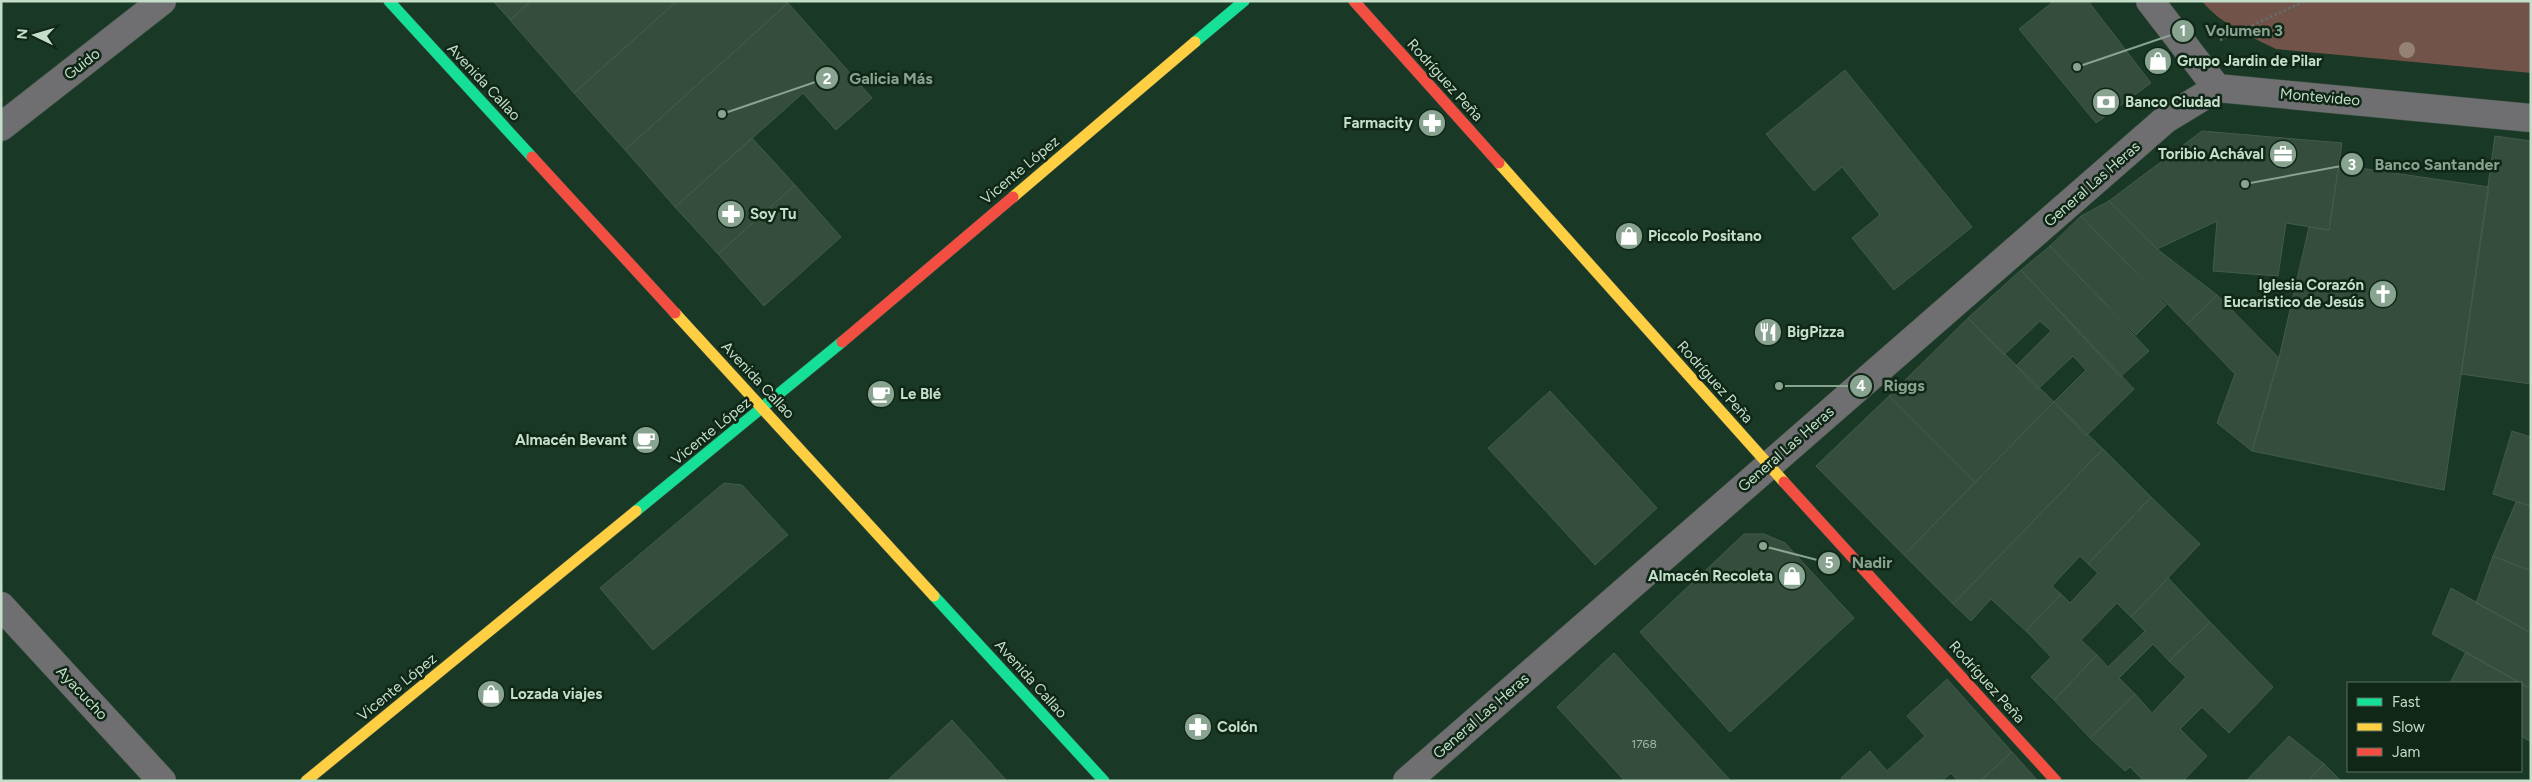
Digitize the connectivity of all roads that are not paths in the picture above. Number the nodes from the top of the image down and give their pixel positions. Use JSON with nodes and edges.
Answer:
{"nodes":[{"id":1,"x":162,"y":1,"type":"edge"},
{"id":2,"x":389,"y":1,"type":"edge"},
{"id":3,"x":1244,"y":1,"type":"edge"},
{"id":4,"x":1354,"y":1,"type":"edge"},
{"id":5,"x":2150,"y":1,"type":"edge"},
{"id":6,"x":2217,"y":88,"type":"junction"},
{"id":7,"x":2531,"y":118,"type":"edge"},
{"id":8,"x":1,"y":127,"type":"edge"},
{"id":9,"x":763,"y":408,"type":"junction"},
{"id":10,"x":1768,"y":464,"type":"junction"},
{"id":11,"x":1,"y":606,"type":"edge"},
{"id":12,"x":162,"y":781,"type":"edge"},
{"id":13,"x":306,"y":781,"type":"edge"},
{"id":14,"x":1104,"y":781,"type":"edge"},
{"id":15,"x":1407,"y":781,"type":"edge"},
{"id":16,"x":2056,"y":781,"type":"edge"}],
"edges":[{"from":1,"to":8,"type":"street","name":"Guido"},
{"from":2,"to":9,"type":"street","name":"Avenida Callao"},
{"from":3,"to":9,"type":"street","name":"Vicente López"},
{"from":4,"to":10,"type":"street","name":"Rodríguez Peña"},
{"from":5,"to":6,"type":"street"},
{"from":6,"to":7,"type":"street","name":"Montevideo"},
{"from":6,"to":10,"type":"street","name":"General Las Heras"},
{"from":9,"to":13,"type":"street","name":"Vicente López"},
{"from":9,"to":14,"type":"street","name":"Avenida Callao"},
{"from":10,"to":15,"type":"street","name":"General Las Heras"},
{"from":10,"to":16,"type":"street","name":"Rodríguez Peña"},
{"from":11,"to":12,"type":"street","name":"Ayacucho"}]}
